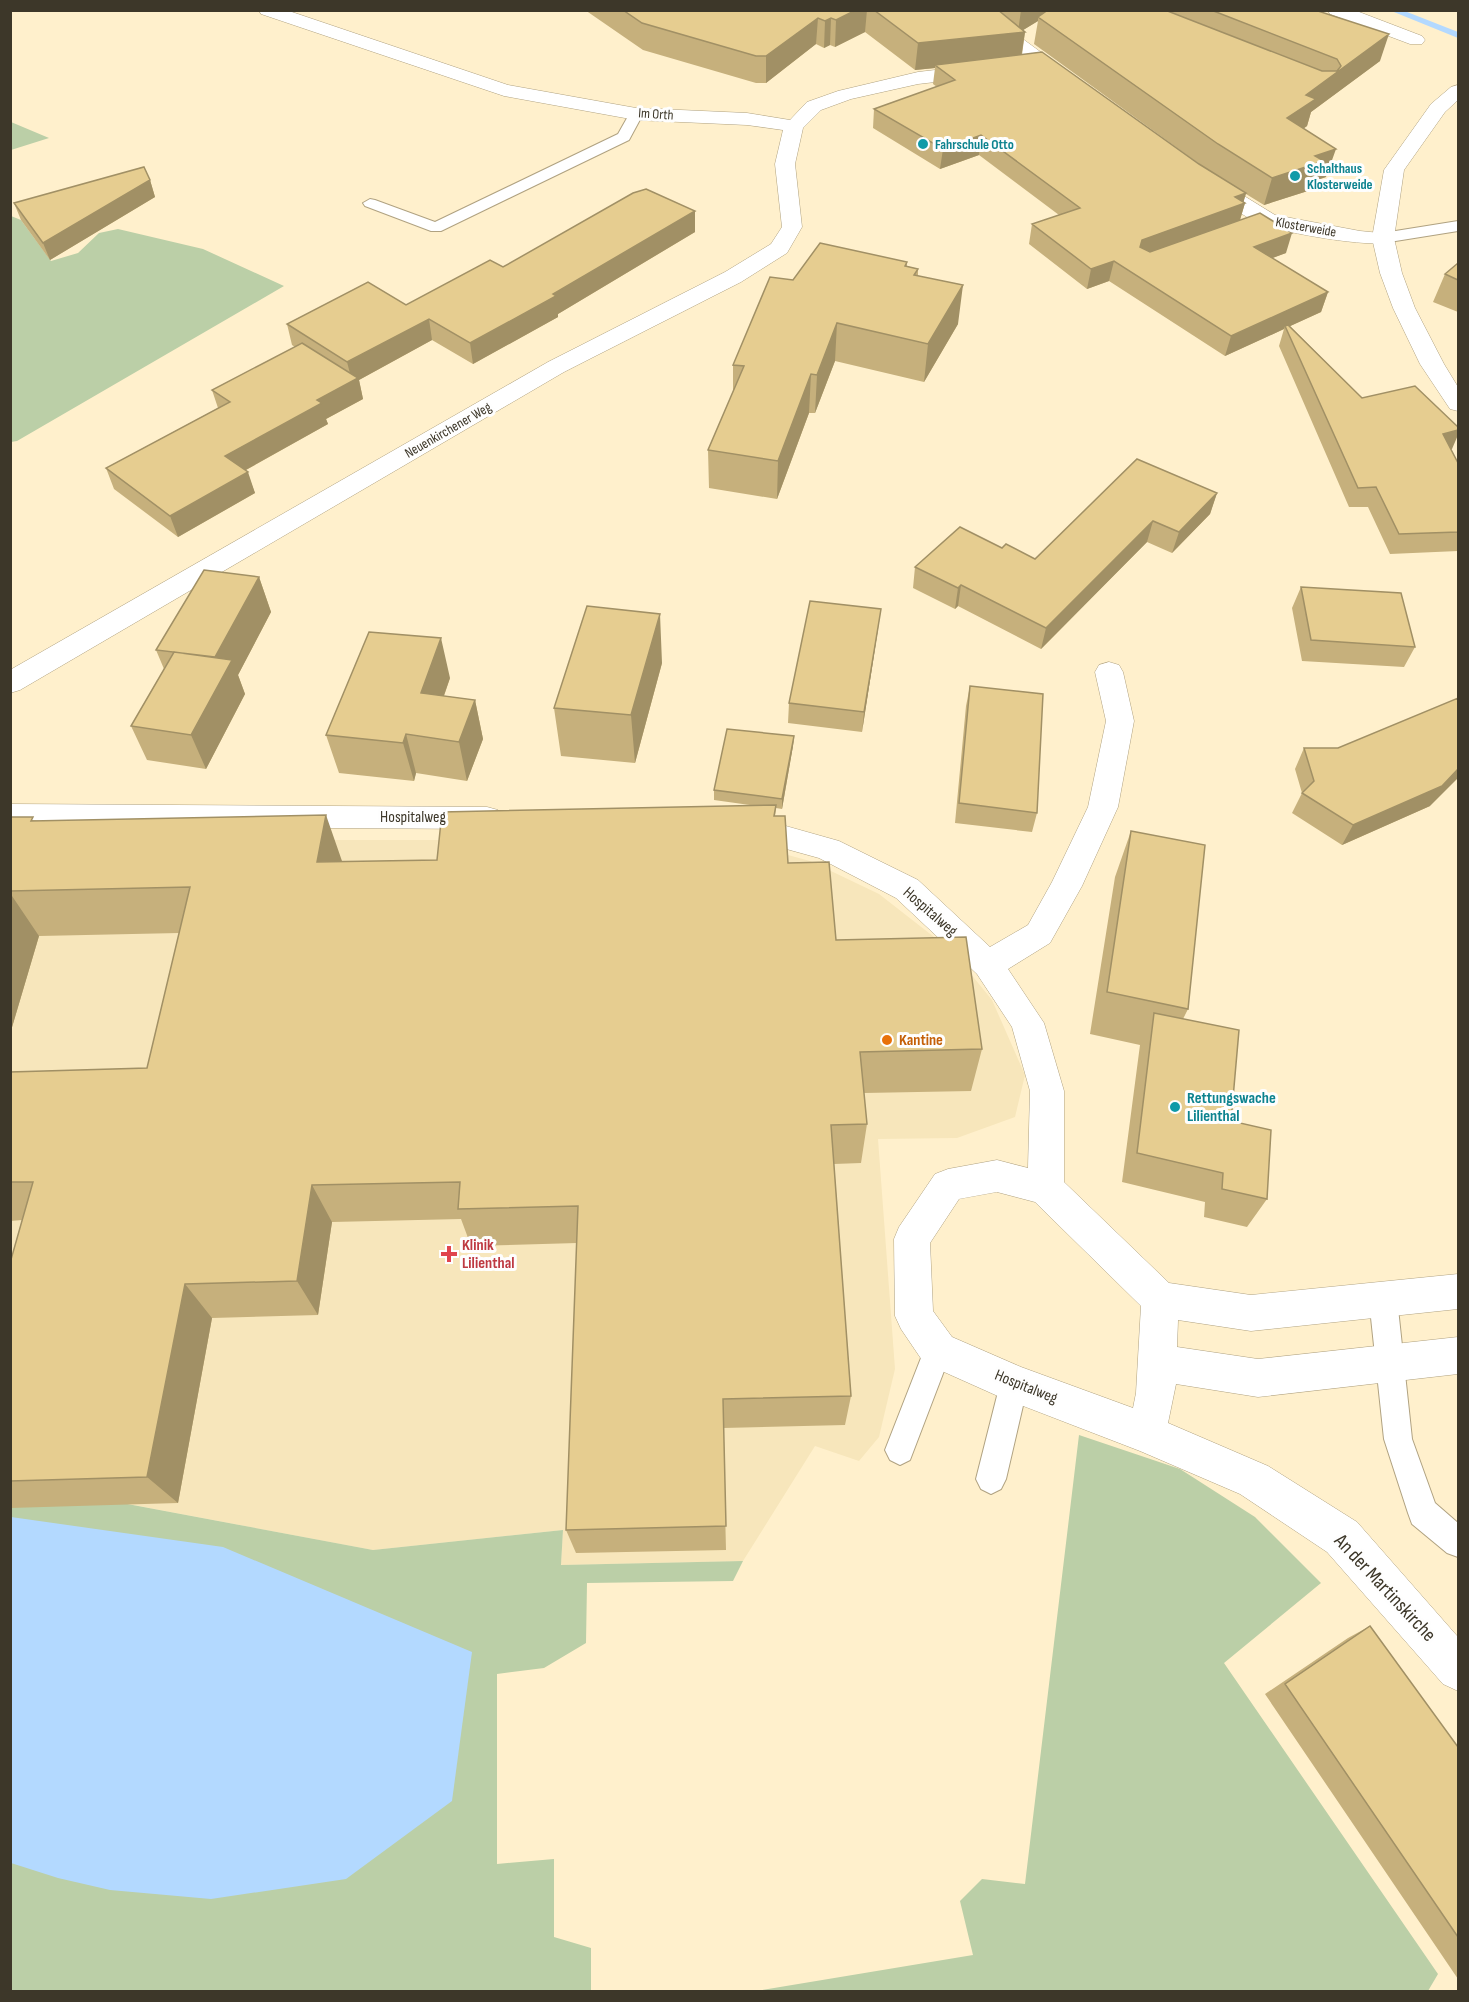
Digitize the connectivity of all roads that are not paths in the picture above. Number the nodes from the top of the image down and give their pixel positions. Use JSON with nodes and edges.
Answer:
{"nodes":[{"id":1,"x":267,"y":10,"type":"edge"},
{"id":2,"x":971,"y":10,"type":"edge"},
{"id":3,"x":1336,"y":10,"type":"edge"},
{"id":4,"x":1035,"y":33,"type":"dead end"},
{"id":5,"x":1416,"y":40,"type":"dead end"},
{"id":6,"x":1018,"y":44,"type":"junction"},
{"id":7,"x":1046,"y":63,"type":"junction"},
{"id":8,"x":1023,"y":66,"type":"edge"},
{"id":9,"x":1000,"y":69,"type":"edge"},
{"id":10,"x":1083,"y":90,"type":"edge"},
{"id":11,"x":1458,"y":91,"type":"edge"},
{"id":12,"x":636,"y":114,"type":"junction"},
{"id":13,"x":794,"y":126,"type":"junction"},
{"id":14,"x":1193,"y":171,"type":"edge"},
{"id":15,"x":370,"y":203,"type":"dead end"},
{"id":16,"x":1269,"y":220,"type":"junction"},
{"id":17,"x":1458,"y":226,"type":"edge"},
{"id":18,"x":1248,"y":227,"type":"edge"},
{"id":19,"x":1383,"y":238,"type":"junction"},
{"id":20,"x":1458,"y":404,"type":"edge"},
{"id":21,"x":1110,"y":672,"type":"dead end"},
{"id":22,"x":10,"y":682,"type":"edge"},
{"id":23,"x":10,"y":814,"type":"edge"},
{"id":24,"x":516,"y":818,"type":"edge"},
{"id":25,"x":712,"y":823,"type":"edge"},
{"id":26,"x":988,"y":965,"type":"junction"},
{"id":27,"x":1046,"y":1188,"type":"junction"},
{"id":28,"x":1458,"y":1291,"type":"edge"},
{"id":29,"x":1160,"y":1299,"type":"junction"},
{"id":30,"x":1383,"y":1299,"type":"junction"},
{"id":31,"x":938,"y":1350,"type":"junction"},
{"id":32,"x":1458,"y":1356,"type":"edge"},
{"id":33,"x":1159,"y":1363,"type":"junction"},
{"id":34,"x":1391,"y":1363,"type":"junction"},
{"id":35,"x":1014,"y":1384,"type":"junction"},
{"id":36,"x":1146,"y":1433,"type":"junction"},
{"id":37,"x":900,"y":1450,"type":"dead end"},
{"id":38,"x":991,"y":1479,"type":"dead end"},
{"id":39,"x":1458,"y":1542,"type":"edge"},
{"id":40,"x":1458,"y":1669,"type":"edge"}],
"edges":[{"from":1,"to":12,"type":"street","name":"Im Orth"},
{"from":2,"to":6,"type":"street"},
{"from":3,"to":5,"type":"street"},
{"from":4,"to":6,"type":"street"},
{"from":6,"to":7,"type":"street"},
{"from":7,"to":8,"type":"street"},
{"from":7,"to":10,"type":"street"},
{"from":9,"to":13,"type":"street"},
{"from":11,"to":19,"type":"street"},
{"from":12,"to":13,"type":"street","name":"Im Orth"},
{"from":12,"to":15,"type":"lane"},
{"from":13,"to":22,"type":"street","name":"Neuenkirchener Weg"},
{"from":14,"to":16,"type":"street","name":"Klosterweide"},
{"from":16,"to":18,"type":"lane"},
{"from":16,"to":19,"type":"street","name":"Klosterweide"},
{"from":17,"to":19,"type":"lane"},
{"from":19,"to":20,"type":"street"},
{"from":21,"to":26,"type":"street"},
{"from":23,"to":24,"type":"street","name":"Hospitalweg"},
{"from":25,"to":26,"type":"street","name":"Hospitalweg"},
{"from":26,"to":27,"type":"street","name":"Hospitalweg"},
{"from":27,"to":29,"type":"street"},
{"from":27,"to":31,"type":"street"},
{"from":28,"to":30,"type":"street"},
{"from":29,"to":30,"type":"street"},
{"from":29,"to":33,"type":"street"},
{"from":30,"to":34,"type":"lane"},
{"from":31,"to":35,"type":"street","name":"Hospitalweg"},
{"from":31,"to":37,"type":"lane"},
{"from":32,"to":34,"type":"street"},
{"from":33,"to":34,"type":"street"},
{"from":33,"to":36,"type":"street"},
{"from":34,"to":39,"type":"lane"},
{"from":35,"to":36,"type":"street","name":"Hospitalweg"},
{"from":35,"to":38,"type":"lane"},
{"from":36,"to":40,"type":"street","name":"An der Martinskirche"}]}
